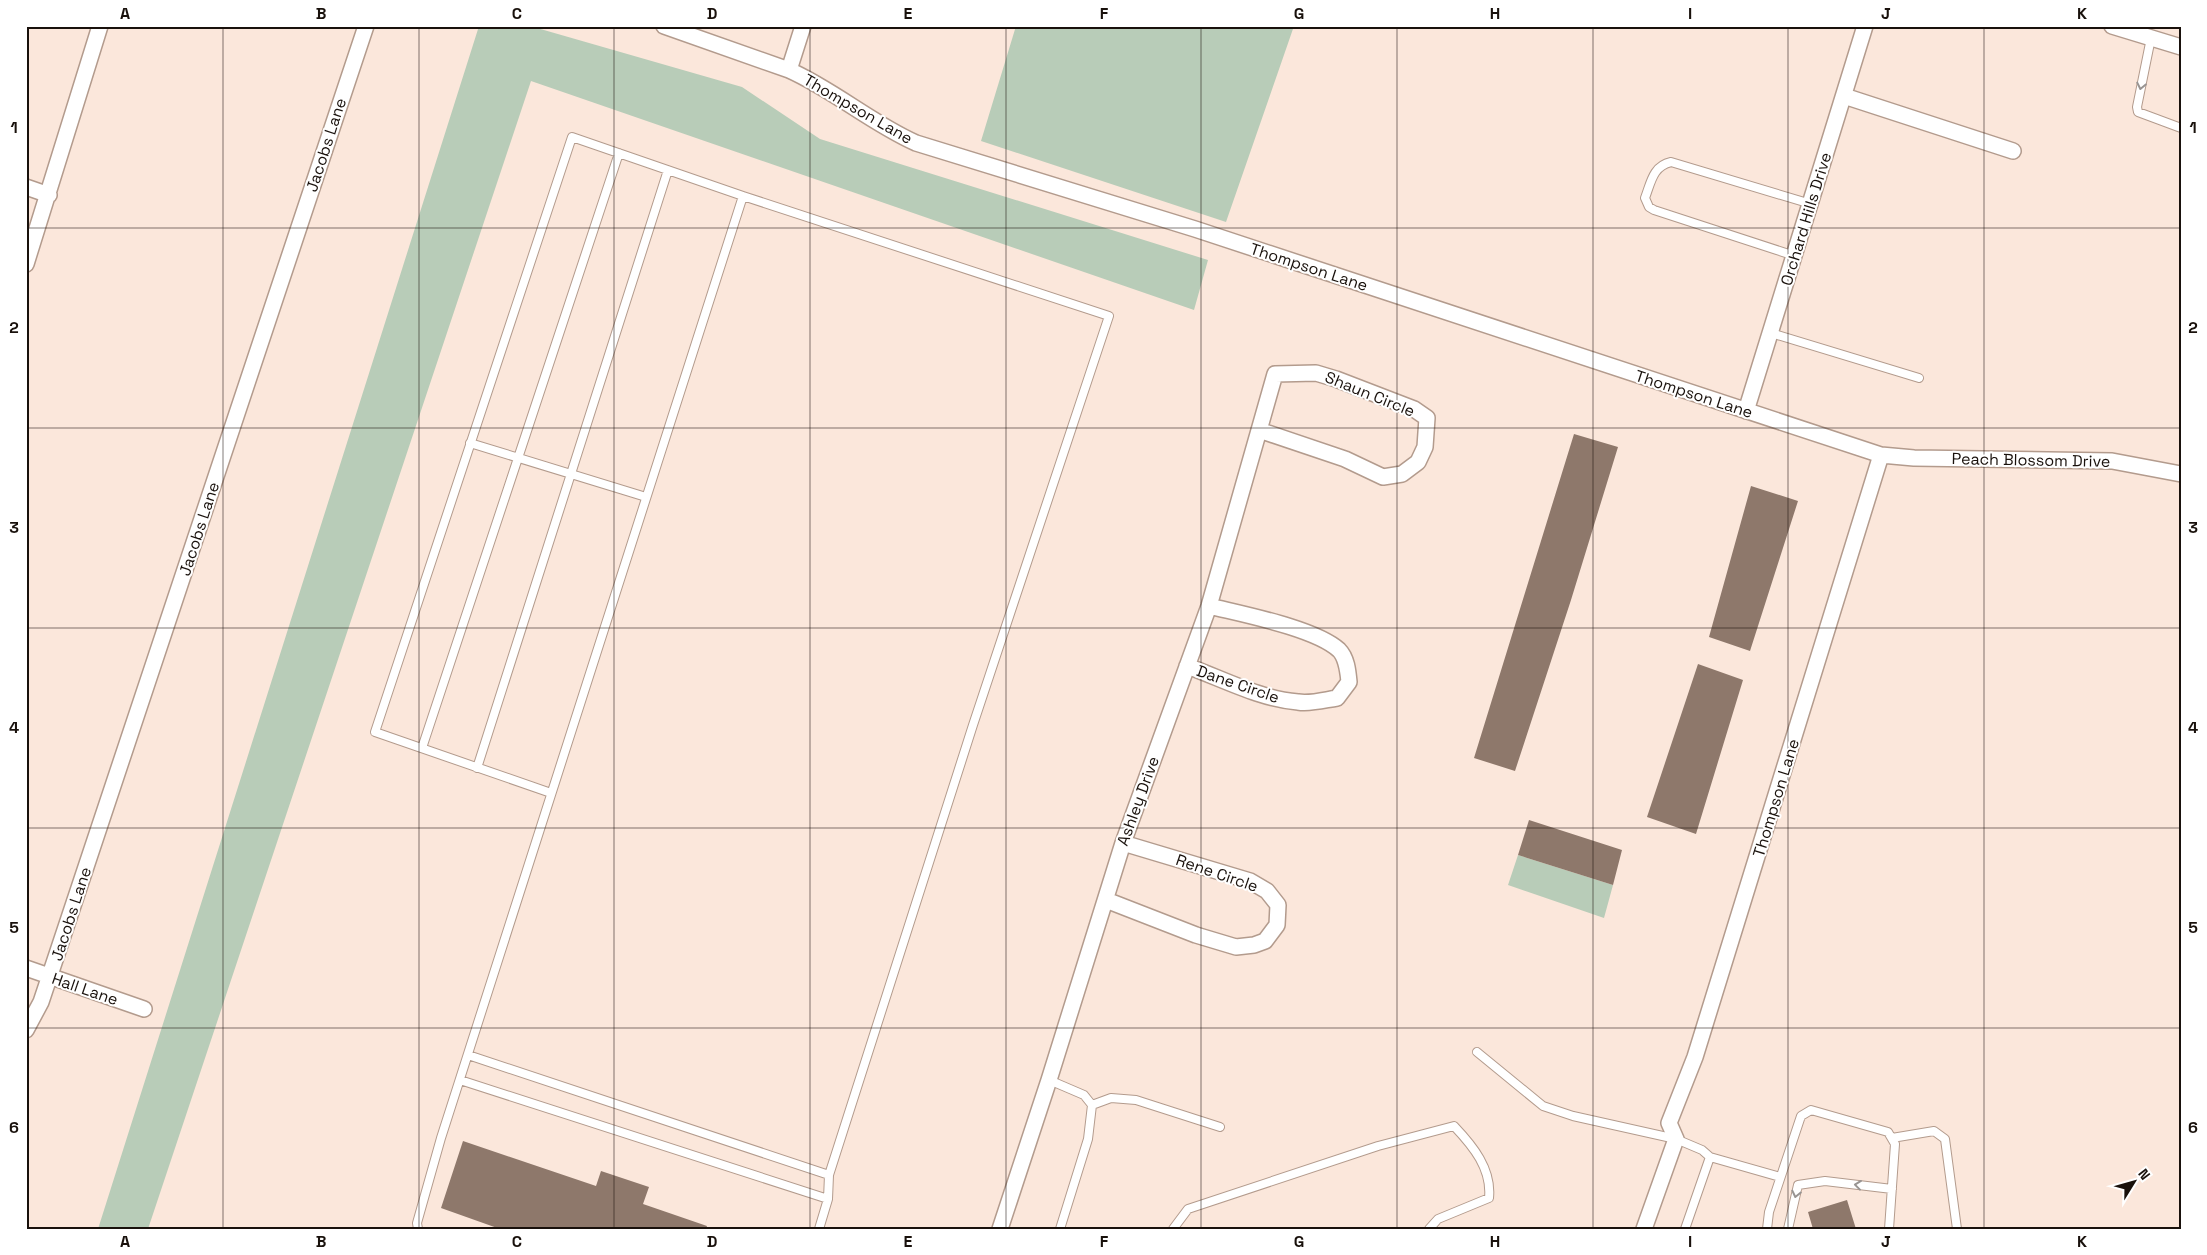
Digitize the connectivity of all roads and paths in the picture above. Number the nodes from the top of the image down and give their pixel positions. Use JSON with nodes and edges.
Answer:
{"nodes":[{"id":1,"x":100,"y":26,"type":"edge"},
{"id":2,"x":366,"y":26,"type":"edge"},
{"id":3,"x":664,"y":26,"type":"edge"},
{"id":4,"x":802,"y":26,"type":"edge"},
{"id":5,"x":1865,"y":26,"type":"edge"},
{"id":6,"x":2114,"y":27,"type":"edge"},
{"id":7,"x":2152,"y":38,"type":"junction"},
{"id":8,"x":2181,"y":47,"type":"edge"},
{"id":9,"x":789,"y":70,"type":"junction"},
{"id":10,"x":1844,"y":96,"type":"junction"},
{"id":11,"x":2181,"y":128,"type":"edge"},
{"id":12,"x":2013,"y":151,"type":"dead end"},
{"id":13,"x":618,"y":153,"type":"junction"},
{"id":14,"x":668,"y":170,"type":"junction"},
{"id":15,"x":26,"y":187,"type":"edge"},
{"id":16,"x":49,"y":195,"type":"junction"},
{"id":17,"x":743,"y":196,"type":"junction"},
{"id":18,"x":1811,"y":204,"type":"junction"},
{"id":19,"x":1795,"y":256,"type":"junction"},
{"id":20,"x":26,"y":264,"type":"edge"},
{"id":21,"x":1771,"y":333,"type":"junction"},
{"id":22,"x":1275,"y":374,"type":"joint"},
{"id":23,"x":1919,"y":378,"type":"dead end"},
{"id":24,"x":1746,"y":412,"type":"junction"},
{"id":25,"x":1259,"y":430,"type":"junction"},
{"id":26,"x":470,"y":443,"type":"junction"},
{"id":27,"x":1880,"y":455,"type":"junction"},
{"id":28,"x":518,"y":457,"type":"junction"},
{"id":29,"x":572,"y":474,"type":"junction"},
{"id":30,"x":2181,"y":474,"type":"edge"},
{"id":31,"x":646,"y":497,"type":"junction"},
{"id":32,"x":1209,"y":606,"type":"junction"},
{"id":33,"x":1187,"y":666,"type":"junction"},
{"id":34,"x":422,"y":748,"type":"junction"},
{"id":35,"x":477,"y":768,"type":"junction"},
{"id":36,"x":552,"y":793,"type":"junction"},
{"id":37,"x":1123,"y":843,"type":"junction"},
{"id":38,"x":1106,"y":900,"type":"junction"},
{"id":39,"x":26,"y":968,"type":"edge"},
{"id":40,"x":50,"y":977,"type":"junction"},
{"id":41,"x":144,"y":1009,"type":"dead end"},
{"id":42,"x":26,"y":1030,"type":"edge"},
{"id":43,"x":1476,"y":1052,"type":"dead end"},
{"id":44,"x":468,"y":1055,"type":"junction"},
{"id":45,"x":460,"y":1080,"type":"junction"},
{"id":46,"x":1049,"y":1080,"type":"junction"},
{"id":47,"x":1092,"y":1105,"type":"junction"},
{"id":48,"x":1220,"y":1127,"type":"dead end"},
{"id":49,"x":1892,"y":1138,"type":"junction"},
{"id":50,"x":1676,"y":1139,"type":"junction"},
{"id":51,"x":1710,"y":1157,"type":"junction"},
{"id":52,"x":829,"y":1175,"type":"junction"},
{"id":53,"x":1780,"y":1177,"type":"junction"},
{"id":54,"x":1892,"y":1189,"type":"junction"},
{"id":55,"x":828,"y":1199,"type":"junction"},
{"id":56,"x":418,"y":1229,"type":"edge"},
{"id":57,"x":819,"y":1229,"type":"edge"},
{"id":58,"x":1000,"y":1229,"type":"edge"},
{"id":59,"x":1060,"y":1229,"type":"edge"},
{"id":60,"x":1173,"y":1229,"type":"edge"},
{"id":61,"x":1429,"y":1229,"type":"edge"},
{"id":62,"x":1644,"y":1229,"type":"edge"},
{"id":63,"x":1685,"y":1229,"type":"edge"},
{"id":64,"x":1767,"y":1229,"type":"edge"},
{"id":65,"x":1788,"y":1229,"type":"edge"},
{"id":66,"x":1889,"y":1229,"type":"edge"},
{"id":67,"x":1957,"y":1229,"type":"edge"}],
"edges":[{"from":1,"to":16,"type":"street"},
{"from":2,"to":40,"type":"street","name":"Jacobs Lane"},
{"from":3,"to":9,"type":"street"},
{"from":4,"to":9,"type":"street","name":"Thompson Lane"},
{"from":5,"to":10,"type":"street","name":"Orchard Hills Drive"},
{"from":6,"to":7,"type":"street"},
{"from":7,"to":8,"type":"street"},
{"from":7,"to":11,"type":"lane","one_way":true},
{"from":9,"to":24,"type":"street","name":"Thompson Lane"},
{"from":10,"to":12,"type":"street"},
{"from":10,"to":18,"type":"street","name":"Orchard Hills Drive"},
{"from":13,"to":14,"type":"lane"},
{"from":13,"to":26,"type":"lane"},
{"from":13,"to":28,"type":"lane"},
{"from":14,"to":17,"type":"lane"},
{"from":14,"to":29,"type":"lane"},
{"from":15,"to":16,"type":"street"},
{"from":16,"to":20,"type":"street"},
{"from":17,"to":31,"type":"lane"},
{"from":17,"to":52,"type":"lane"},
{"from":18,"to":19,"type":"street","name":"Orchard Hills Drive"},
{"from":18,"to":19,"type":"lane"},
{"from":19,"to":21,"type":"street","name":"Orchard Hills Drive"},
{"from":21,"to":23,"type":"lane"},
{"from":21,"to":24,"type":"street","name":"Orchard Hills Drive"},
{"from":22,"to":25,"type":"street","name":"Ashley Drive"},
{"from":22,"to":25,"type":"street","name":"Shaun Circle"},
{"from":24,"to":27,"type":"street","name":"Thompson Lane"},
{"from":25,"to":32,"type":"street","name":"Ashley Drive"},
{"from":26,"to":28,"type":"lane"},
{"from":26,"to":34,"type":"lane"},
{"from":27,"to":30,"type":"street","name":"Peach Blossom Drive"},
{"from":27,"to":50,"type":"street","name":"Thompson Lane"},
{"from":28,"to":29,"type":"lane"},
{"from":28,"to":34,"type":"lane"},
{"from":29,"to":31,"type":"lane"},
{"from":29,"to":35,"type":"lane"},
{"from":31,"to":36,"type":"lane"},
{"from":32,"to":33,"type":"street","name":"Ashley Drive"},
{"from":32,"to":33,"type":"street","name":"Dane Circle"},
{"from":33,"to":37,"type":"street","name":"Ashley Drive"},
{"from":34,"to":35,"type":"lane"},
{"from":35,"to":36,"type":"lane"},
{"from":36,"to":44,"type":"lane"},
{"from":37,"to":38,"type":"street","name":"Ashley Drive"},
{"from":37,"to":38,"type":"street","name":"Rene Circle"},
{"from":38,"to":46,"type":"street","name":"Ashley Drive"},
{"from":39,"to":40,"type":"street","name":"Hall Lane"},
{"from":40,"to":41,"type":"street","name":"Hall Lane"},
{"from":40,"to":42,"type":"street","name":"Jacobs Lane"},
{"from":43,"to":50,"type":"lane"},
{"from":44,"to":45,"type":"lane"},
{"from":44,"to":52,"type":"lane"},
{"from":45,"to":55,"type":"lane"},
{"from":45,"to":56,"type":"lane"},
{"from":46,"to":47,"type":"lane"},
{"from":46,"to":58,"type":"street","name":"Ashley Drive"},
{"from":47,"to":48,"type":"lane"},
{"from":47,"to":59,"type":"lane"},
{"from":49,"to":53,"type":"lane"},
{"from":49,"to":54,"type":"lane"},
{"from":49,"to":67,"type":"lane"},
{"from":50,"to":51,"type":"lane"},
{"from":50,"to":62,"type":"street","name":"Thompson Lane"},
{"from":51,"to":53,"type":"lane"},
{"from":51,"to":63,"type":"lane"},
{"from":52,"to":55,"type":"lane"},
{"from":53,"to":64,"type":"lane"},
{"from":54,"to":65,"type":"lane","one_way":true},
{"from":54,"to":66,"type":"lane"},
{"from":55,"to":57,"type":"lane"},
{"from":60,"to":61,"type":"lane"}]}
